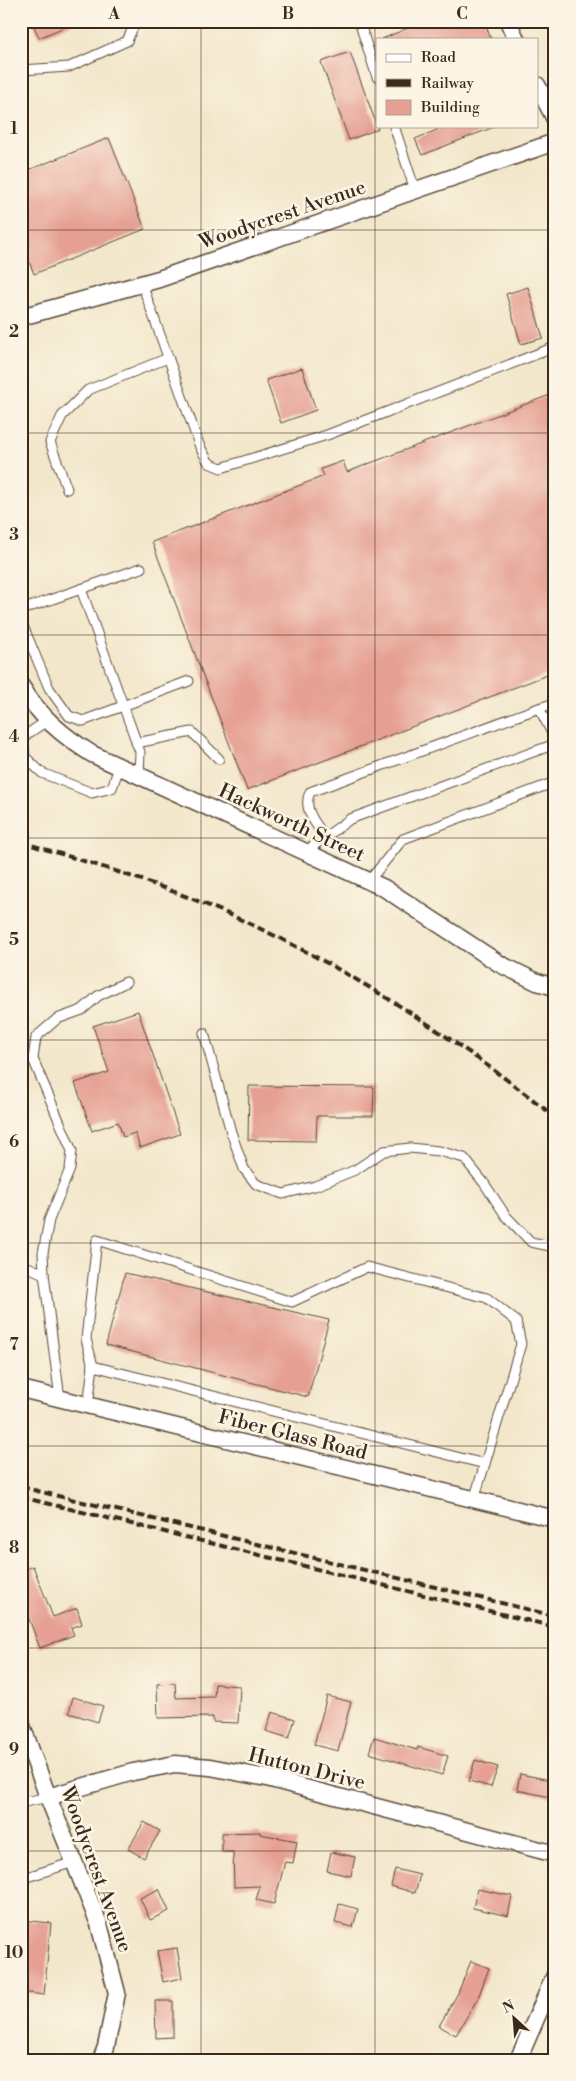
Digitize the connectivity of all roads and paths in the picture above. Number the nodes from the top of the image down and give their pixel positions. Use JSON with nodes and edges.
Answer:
{"nodes":[{"id":1,"x":136,"y":21,"type":"edge"},
{"id":2,"x":359,"y":21,"type":"edge"},
{"id":3,"x":508,"y":21,"type":"edge"},
{"id":4,"x":516,"y":38,"type":"edge"},
{"id":5,"x":21,"y":70,"type":"edge"},
{"id":6,"x":376,"y":74,"type":"edge"},
{"id":7,"x":538,"y":87,"type":"edge"},
{"id":8,"x":555,"y":119,"type":"edge"},
{"id":9,"x":395,"y":128,"type":"edge"},
{"id":10,"x":555,"y":142,"type":"edge"},
{"id":11,"x":415,"y":190,"type":"junction"},
{"id":12,"x":142,"y":284,"type":"junction"},
{"id":13,"x":21,"y":317,"type":"edge"},
{"id":14,"x":555,"y":347,"type":"edge"},
{"id":15,"x":168,"y":358,"type":"junction"},
{"id":16,"x":67,"y":489,"type":"dead end"},
{"id":17,"x":141,"y":568,"type":"dead end"},
{"id":18,"x":81,"y":589,"type":"junction"},
{"id":19,"x":21,"y":610,"type":"edge"},
{"id":20,"x":21,"y":621,"type":"edge"},
{"id":21,"x":189,"y":681,"type":"dead end"},
{"id":22,"x":21,"y":686,"type":"edge"},
{"id":23,"x":555,"y":703,"type":"edge"},
{"id":24,"x":124,"y":706,"type":"junction"},
{"id":25,"x":539,"y":708,"type":"junction"},
{"id":26,"x":48,"y":720,"type":"junction"},
{"id":27,"x":22,"y":737,"type":"edge"},
{"id":28,"x":555,"y":739,"type":"edge"},
{"id":29,"x":136,"y":743,"type":"junction"},
{"id":30,"x":555,"y":744,"type":"edge"},
{"id":31,"x":218,"y":759,"type":"dead end"},
{"id":32,"x":118,"y":766,"type":"junction"},
{"id":33,"x":139,"y":776,"type":"junction"},
{"id":34,"x":555,"y":782,"type":"edge"},
{"id":35,"x":325,"y":838,"type":"junction"},
{"id":36,"x":306,"y":852,"type":"junction"},
{"id":37,"x":369,"y":881,"type":"junction"},
{"id":38,"x":126,"y":982,"type":"dead end"},
{"id":39,"x":555,"y":987,"type":"edge"},
{"id":40,"x":204,"y":1033,"type":"dead end"},
{"id":41,"x":555,"y":1248,"type":"edge"},
{"id":42,"x":21,"y":1264,"type":"edge"},
{"id":43,"x":44,"y":1274,"type":"junction"},
{"id":44,"x":93,"y":1366,"type":"junction"},
{"id":45,"x":21,"y":1389,"type":"edge"},
{"id":46,"x":60,"y":1399,"type":"junction"},
{"id":47,"x":88,"y":1406,"type":"junction"},
{"id":48,"x":485,"y":1464,"type":"junction"},
{"id":49,"x":474,"y":1500,"type":"junction"},
{"id":50,"x":555,"y":1519,"type":"edge"},
{"id":51,"x":21,"y":1723,"type":"edge"},
{"id":52,"x":48,"y":1797,"type":"junction"},
{"id":53,"x":21,"y":1803,"type":"edge"},
{"id":54,"x":555,"y":1854,"type":"edge"},
{"id":55,"x":74,"y":1862,"type":"junction"},
{"id":56,"x":21,"y":1883,"type":"edge"},
{"id":57,"x":555,"y":1975,"type":"edge"},
{"id":58,"x":101,"y":2060,"type":"edge"},
{"id":59,"x":518,"y":2060,"type":"edge"}],
"edges":[{"from":1,"to":5,"type":"lane"},
{"from":2,"to":6,"type":"lane"},
{"from":3,"to":4,"type":"street"},
{"from":7,"to":8,"type":"street"},
{"from":9,"to":11,"type":"lane"},
{"from":10,"to":11,"type":"street","name":"Woodycrest Avenue"},
{"from":11,"to":12,"type":"street","name":"Woodycrest Avenue"},
{"from":12,"to":13,"type":"street","name":"Woodycrest Avenue"},
{"from":12,"to":15,"type":"lane"},
{"from":14,"to":15,"type":"lane"},
{"from":15,"to":16,"type":"lane"},
{"from":17,"to":18,"type":"lane"},
{"from":18,"to":19,"type":"lane"},
{"from":18,"to":24,"type":"lane"},
{"from":20,"to":24,"type":"lane"},
{"from":21,"to":24,"type":"lane"},
{"from":22,"to":26,"type":"street","name":"Hackworth Street"},
{"from":23,"to":25,"type":"lane"},
{"from":24,"to":29,"type":"lane"},
{"from":25,"to":28,"type":"lane"},
{"from":25,"to":35,"type":"lane"},
{"from":26,"to":27,"type":"lane"},
{"from":26,"to":32,"type":"street","name":"Hackworth Street"},
{"from":27,"to":32,"type":"lane"},
{"from":29,"to":31,"type":"lane"},
{"from":29,"to":33,"type":"lane"},
{"from":30,"to":35,"type":"lane"},
{"from":32,"to":33,"type":"street","name":"Hackworth Street"},
{"from":33,"to":36,"type":"street","name":"Hackworth Street"},
{"from":34,"to":37,"type":"lane"},
{"from":35,"to":36,"type":"lane"},
{"from":36,"to":37,"type":"street","name":"Hackworth Street"},
{"from":37,"to":39,"type":"street","name":"Hackworth Street"},
{"from":38,"to":43,"type":"lane"},
{"from":40,"to":41,"type":"lane"},
{"from":42,"to":43,"type":"lane"},
{"from":43,"to":46,"type":"lane"},
{"from":44,"to":47,"type":"lane"},
{"from":44,"to":48,"type":"lane"},
{"from":44,"to":48,"type":"lane"},
{"from":45,"to":46,"type":"street","name":"Fiber Glass Road"},
{"from":46,"to":47,"type":"street","name":"Fiber Glass Road"},
{"from":47,"to":49,"type":"street","name":"Fiber Glass Road"},
{"from":48,"to":49,"type":"lane"},
{"from":49,"to":50,"type":"street","name":"Fiber Glass Road"},
{"from":51,"to":52,"type":"street","name":"Woodycrest Avenue"},
{"from":52,"to":53,"type":"lane"},
{"from":52,"to":54,"type":"street","name":"Hutton Drive"},
{"from":52,"to":55,"type":"street","name":"Woodycrest Avenue"},
{"from":55,"to":56,"type":"lane"},
{"from":55,"to":58,"type":"street","name":"Woodycrest Avenue"},
{"from":57,"to":59,"type":"street"}]}
